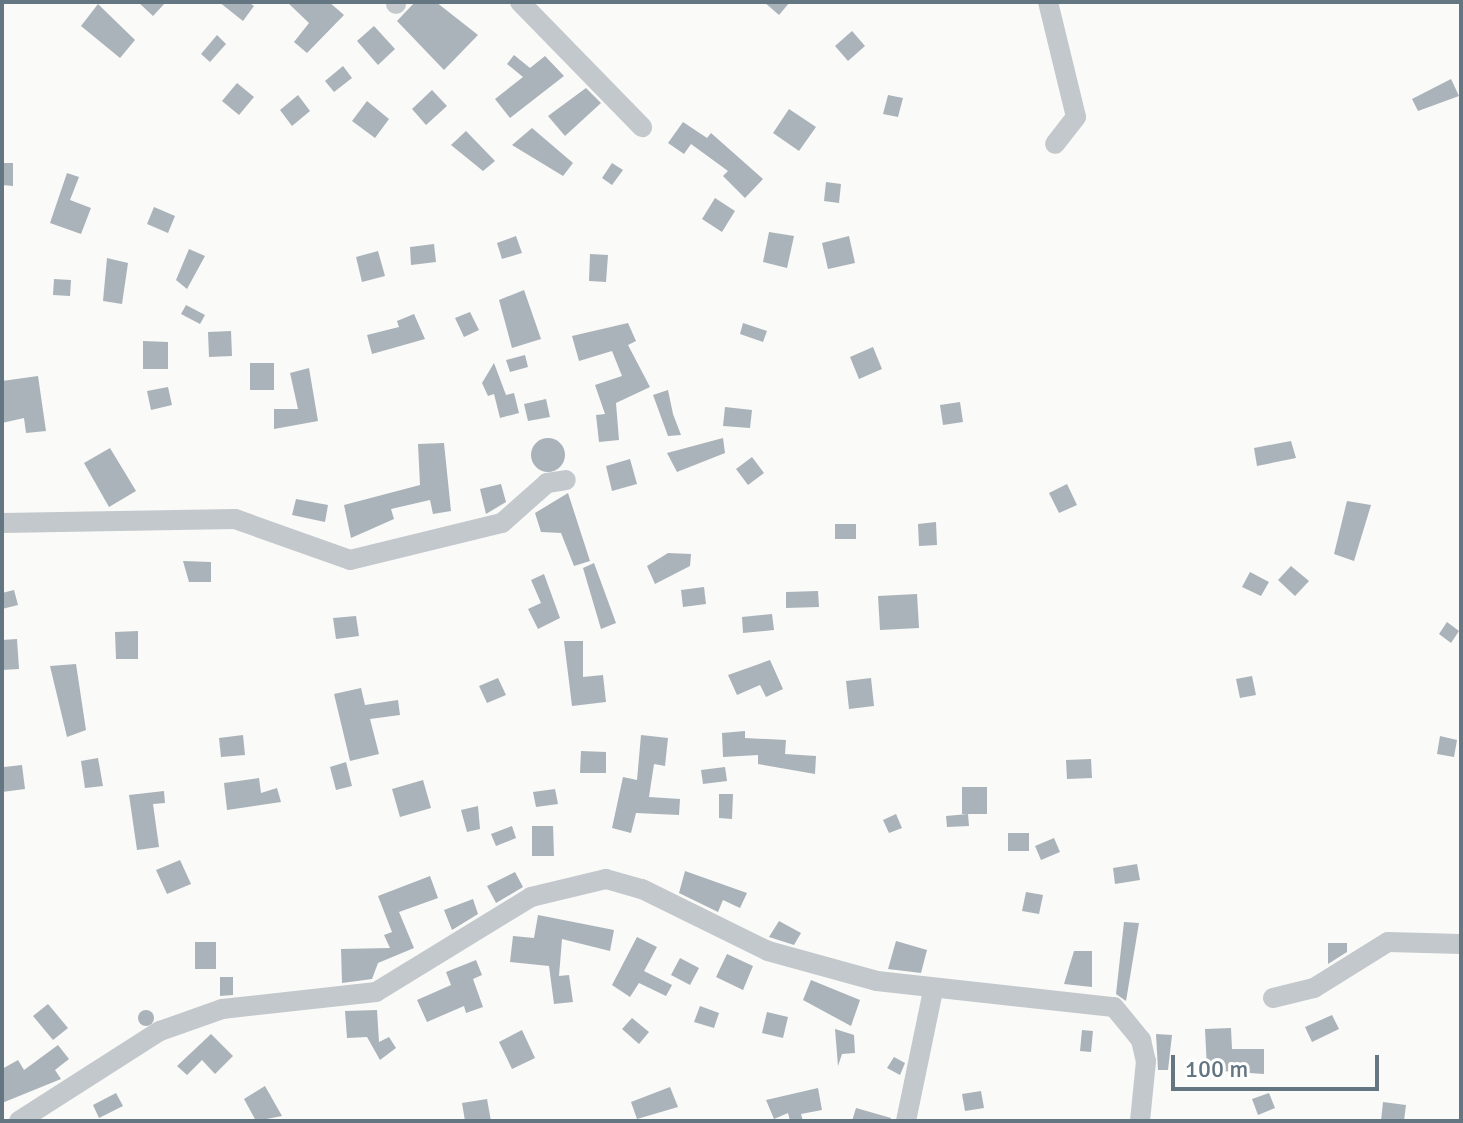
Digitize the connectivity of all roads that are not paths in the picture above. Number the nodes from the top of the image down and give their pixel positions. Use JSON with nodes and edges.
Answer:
{"nodes":[{"id":1,"x":520,"y":2,"type":"edge"},
{"id":2,"x":1048,"y":2,"type":"edge"},
{"id":3,"x":642,"y":127,"type":"dead end"},
{"id":4,"x":1055,"y":144,"type":"dead end"},
{"id":5,"x":566,"y":480,"type":"dead end"},
{"id":6,"x":2,"y":523,"type":"edge"},
{"id":7,"x":1461,"y":944,"type":"edge"},
{"id":8,"x":933,"y":991,"type":"junction"},
{"id":9,"x":1273,"y":998,"type":"dead end"},
{"id":10,"x":19,"y":1121,"type":"edge"},
{"id":11,"x":906,"y":1121,"type":"edge"},
{"id":12,"x":1140,"y":1121,"type":"edge"}],
"edges":[{"from":1,"to":3,"type":"street"},
{"from":2,"to":4,"type":"street"},
{"from":5,"to":6,"type":"street"},
{"from":7,"to":9,"type":"street"},
{"from":8,"to":10,"type":"street"},
{"from":8,"to":11,"type":"street"},
{"from":8,"to":12,"type":"street"}]}
